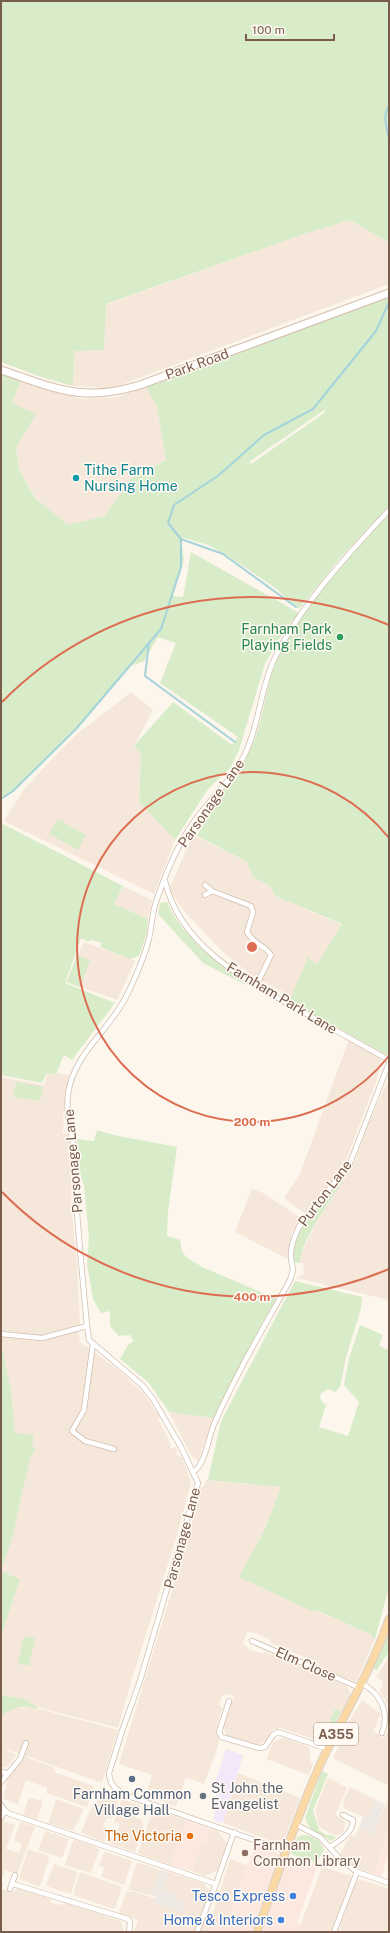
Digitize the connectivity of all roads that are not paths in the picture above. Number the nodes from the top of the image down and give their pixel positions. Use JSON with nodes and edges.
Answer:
{"nodes":[{"id":1,"x":389,"y":293,"type":"edge"},
{"id":2,"x":1,"y":370,"type":"edge"},
{"id":3,"x":389,"y":510,"type":"edge"},
{"id":4,"x":165,"y":881,"type":"junction"},
{"id":5,"x":205,"y":884,"type":"dead end"},
{"id":6,"x":212,"y":891,"type":"junction"},
{"id":7,"x":205,"y":895,"type":"dead end"},
{"id":8,"x":256,"y":986,"type":"junction"},
{"id":9,"x":389,"y":1060,"type":"edge"},
{"id":10,"x":389,"y":1063,"type":"edge"},
{"id":11,"x":87,"y":1326,"type":"junction"},
{"id":12,"x":1,"y":1334,"type":"edge"},
{"id":13,"x":93,"y":1343,"type":"junction"},
{"id":14,"x":114,"y":1449,"type":"dead end"},
{"id":15,"x":194,"y":1471,"type":"junction"},
{"id":16,"x":389,"y":1619,"type":"edge"},
{"id":17,"x":252,"y":1641,"type":"dead end"},
{"id":18,"x":361,"y":1686,"type":"junction"},
{"id":19,"x":229,"y":1700,"type":"dead end"},
{"id":20,"x":382,"y":1733,"type":"dead end"},
{"id":21,"x":26,"y":1743,"type":"dead end"},
{"id":22,"x":328,"y":1749,"type":"junction"},
{"id":23,"x":1,"y":1772,"type":"edge"},
{"id":24,"x":8,"y":1773,"type":"junction"},
{"id":25,"x":1,"y":1782,"type":"edge"},
{"id":26,"x":1,"y":1805,"type":"edge"},
{"id":27,"x":5,"y":1811,"type":"junction"},
{"id":28,"x":343,"y":1815,"type":"dead end"},
{"id":29,"x":1,"y":1818,"type":"edge"},
{"id":30,"x":297,"y":1825,"type":"junction"},
{"id":31,"x":234,"y":1832,"type":"junction"},
{"id":32,"x":330,"y":1846,"type":"junction"},
{"id":33,"x":286,"y":1851,"type":"junction"},
{"id":34,"x":357,"y":1872,"type":"junction"},
{"id":35,"x":15,"y":1875,"type":"dead end"},
{"id":36,"x":389,"y":1883,"type":"edge"},
{"id":37,"x":13,"y":1884,"type":"junction"},
{"id":38,"x":216,"y":1884,"type":"junction"},
{"id":39,"x":10,"y":1889,"type":"dead end"},
{"id":40,"x":129,"y":1932,"type":"edge"},
{"id":41,"x":197,"y":1932,"type":"edge"},
{"id":42,"x":257,"y":1932,"type":"edge"},
{"id":43,"x":334,"y":1932,"type":"edge"}],
"edges":[{"from":1,"to":2,"type":"main road","name":"Park Road"},
{"from":3,"to":4,"type":"street","name":"Parsonage Lane"},
{"from":4,"to":8,"type":"street","name":"Farnham Park Lane"},
{"from":4,"to":11,"type":"street","name":"Parsonage Lane"},
{"from":5,"to":6,"type":"street"},
{"from":6,"to":7,"type":"street"},
{"from":6,"to":8,"type":"street"},
{"from":8,"to":9,"type":"street","name":"Farnham Park Lane"},
{"from":10,"to":15,"type":"street","name":"Purton Lane"},
{"from":11,"to":12,"type":"street"},
{"from":11,"to":13,"type":"street","name":"Parsonage Lane"},
{"from":13,"to":14,"type":"street"},
{"from":13,"to":15,"type":"street","name":"Parsonage Lane"},
{"from":15,"to":31,"type":"street","name":"Parsonage Lane"},
{"from":16,"to":18,"type":"main road","number":"A355"},
{"from":17,"to":18,"type":"street","name":"Elm Close"},
{"from":18,"to":20,"type":"street","name":"Elm Close"},
{"from":18,"to":22,"type":"main road","number":"A355"},
{"from":19,"to":22,"type":"street"},
{"from":21,"to":24,"type":"street"},
{"from":22,"to":30,"type":"main road","number":"A355"},
{"from":23,"to":24,"type":"street"},
{"from":24,"to":25,"type":"street"},
{"from":26,"to":27,"type":"street"},
{"from":27,"to":29,"type":"street"},
{"from":27,"to":38,"type":"street"},
{"from":28,"to":32,"type":"street"},
{"from":30,"to":32,"type":"street"},
{"from":30,"to":33,"type":"main road","number":"A355"},
{"from":31,"to":33,"type":"street"},
{"from":31,"to":38,"type":"street"},
{"from":32,"to":34,"type":"street"},
{"from":33,"to":42,"type":"main road","number":"A355"},
{"from":34,"to":36,"type":"street"},
{"from":34,"to":43,"type":"street"},
{"from":35,"to":37,"type":"street"},
{"from":37,"to":39,"type":"street"},
{"from":37,"to":40,"type":"street"},
{"from":38,"to":41,"type":"street"}]}
